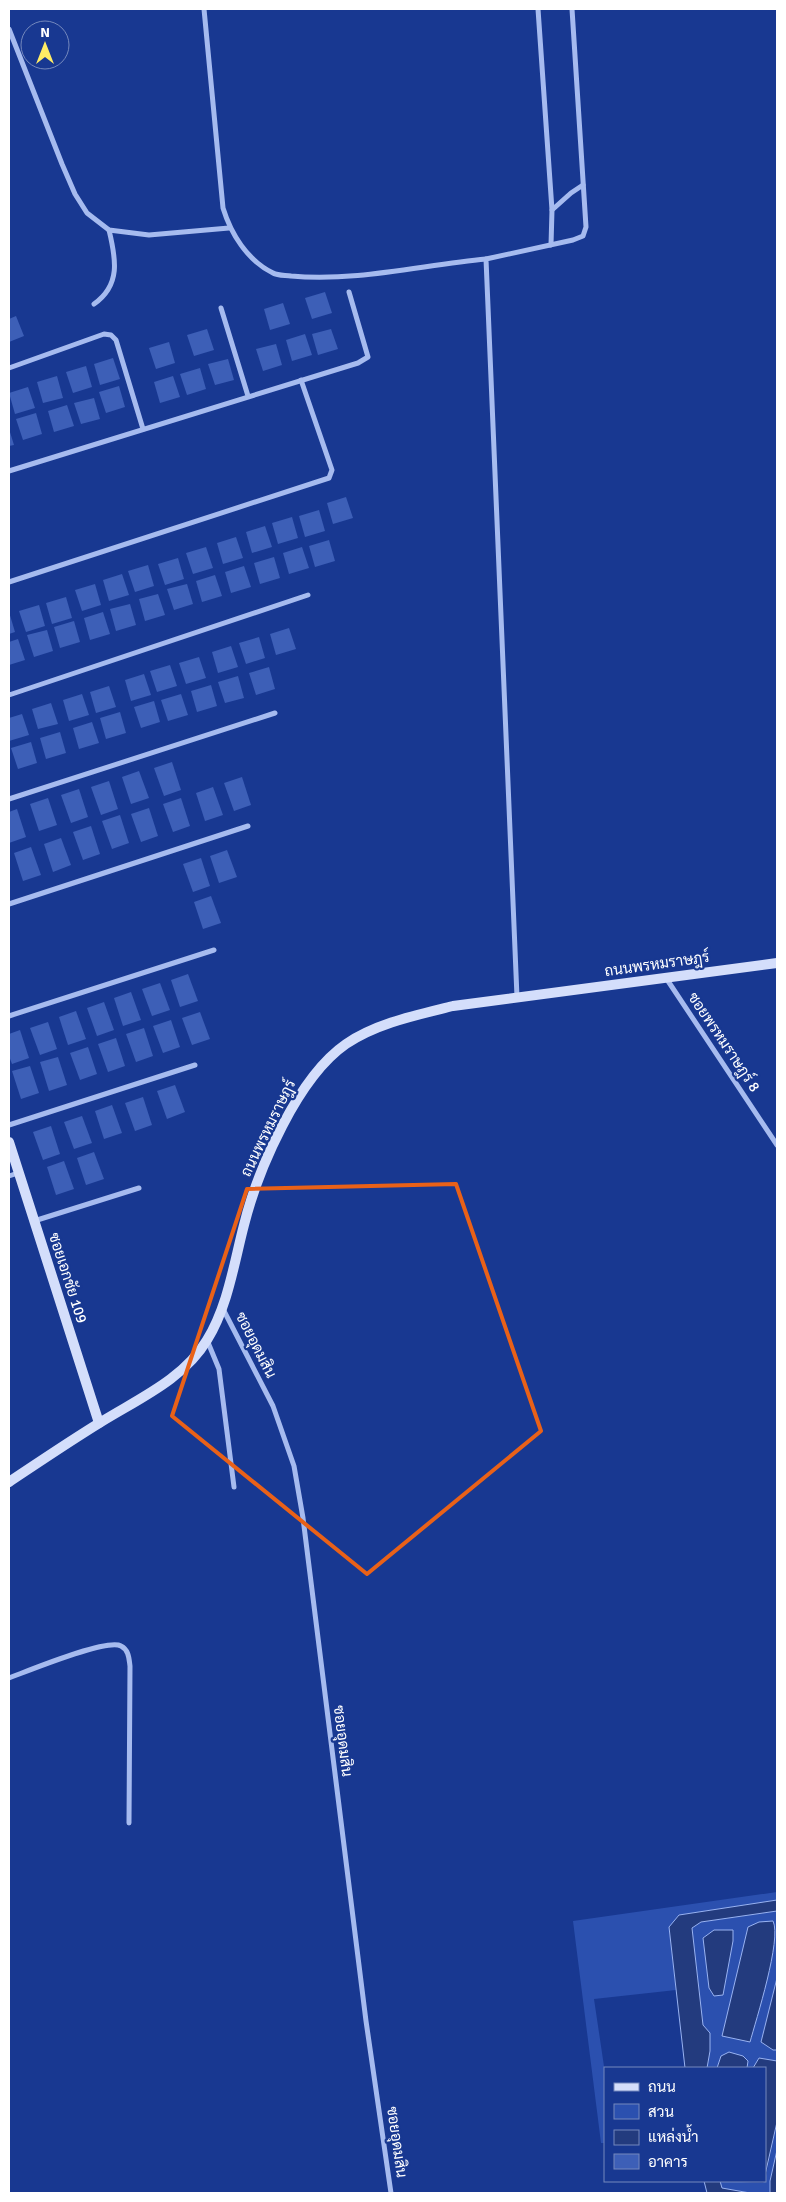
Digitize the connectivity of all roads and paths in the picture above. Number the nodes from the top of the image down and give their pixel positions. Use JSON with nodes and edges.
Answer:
{"nodes":[{"id":1,"x":204,"y":9,"type":"edge"},
{"id":2,"x":538,"y":9,"type":"edge"},
{"id":3,"x":572,"y":9,"type":"edge"},
{"id":4,"x":9,"y":29,"type":"edge"},
{"id":5,"x":583,"y":185,"type":"junction"},
{"id":6,"x":552,"y":210,"type":"junction"},
{"id":7,"x":229,"y":228,"type":"junction"},
{"id":8,"x":108,"y":230,"type":"junction"},
{"id":9,"x":551,"y":245,"type":"junction"},
{"id":10,"x":486,"y":259,"type":"junction"},
{"id":11,"x":349,"y":292,"type":"dead end"},
{"id":12,"x":94,"y":304,"type":"dead end"},
{"id":13,"x":221,"y":308,"type":"dead end"},
{"id":14,"x":9,"y":368,"type":"edge"},
{"id":15,"x":301,"y":380,"type":"junction"},
{"id":16,"x":248,"y":396,"type":"junction"},
{"id":17,"x":143,"y":429,"type":"junction"},
{"id":18,"x":9,"y":471,"type":"edge"},
{"id":19,"x":9,"y":582,"type":"edge"},
{"id":20,"x":308,"y":595,"type":"dead end"},
{"id":21,"x":9,"y":695,"type":"edge"},
{"id":22,"x":275,"y":713,"type":"dead end"},
{"id":23,"x":9,"y":799,"type":"edge"},
{"id":24,"x":248,"y":826,"type":"dead end"},
{"id":25,"x":9,"y":904,"type":"edge"},
{"id":26,"x":214,"y":950,"type":"dead end"},
{"id":27,"x":777,"y":963,"type":"edge"},
{"id":28,"x":666,"y":978,"type":"junction"},
{"id":29,"x":517,"y":997,"type":"junction"},
{"id":30,"x":9,"y":1016,"type":"edge"},
{"id":31,"x":195,"y":1065,"type":"dead end"},
{"id":32,"x":9,"y":1125,"type":"edge"},
{"id":33,"x":9,"y":1142,"type":"edge"},
{"id":34,"x":777,"y":1145,"type":"edge"},
{"id":35,"x":14,"y":1175,"type":"edge"},
{"id":36,"x":139,"y":1188,"type":"dead end"},
{"id":37,"x":34,"y":1222,"type":"junction"},
{"id":38,"x":222,"y":1306,"type":"junction"},
{"id":39,"x":207,"y":1340,"type":"junction"},
{"id":40,"x":99,"y":1423,"type":"junction"},
{"id":41,"x":9,"y":1482,"type":"edge"},
{"id":42,"x":234,"y":1487,"type":"dead end"},
{"id":43,"x":9,"y":1678,"type":"edge"},
{"id":44,"x":129,"y":1823,"type":"dead end"},
{"id":45,"x":391,"y":2193,"type":"edge"}],
"edges":[{"from":1,"to":7,"type":"street"},
{"from":2,"to":6,"type":"street"},
{"from":3,"to":5,"type":"street"},
{"from":4,"to":8,"type":"street"},
{"from":5,"to":6,"type":"street"},
{"from":5,"to":9,"type":"street"},
{"from":6,"to":9,"type":"street"},
{"from":7,"to":8,"type":"street"},
{"from":7,"to":10,"type":"street"},
{"from":8,"to":12,"type":"street"},
{"from":9,"to":10,"type":"street"},
{"from":10,"to":29,"type":"street"},
{"from":11,"to":15,"type":"street"},
{"from":13,"to":16,"type":"street"},
{"from":14,"to":17,"type":"street"},
{"from":15,"to":16,"type":"street"},
{"from":15,"to":19,"type":"street"},
{"from":16,"to":17,"type":"street"},
{"from":17,"to":18,"type":"street"},
{"from":20,"to":21,"type":"street"},
{"from":22,"to":23,"type":"street"},
{"from":24,"to":25,"type":"street"},
{"from":26,"to":30,"type":"street"},
{"from":27,"to":28,"type":"street","name":"ถนนพรหมราษฎร์"},
{"from":28,"to":29,"type":"street","name":"ถนนพรหมราษฎร์"},
{"from":28,"to":34,"type":"street","name":"ซอยพรหมราษฎร์ 8"},
{"from":29,"to":38,"type":"street","name":"ถนนพรหมราษฎร์"},
{"from":31,"to":32,"type":"street"},
{"from":33,"to":35,"type":"street","name":"ซอยเอกชัย 109"},
{"from":35,"to":37,"type":"street","name":"ซอยเอกชัย 109"},
{"from":36,"to":37,"type":"street"},
{"from":37,"to":40,"type":"street","name":"ซอยเอกชัย 109"},
{"from":38,"to":39,"type":"street","name":"ถนนพรหมราษฎร์"},
{"from":38,"to":45,"type":"street","name":"ซอยอุดมสิน"},
{"from":39,"to":40,"type":"street","name":"ถนนพรหมราษฎร์"},
{"from":39,"to":42,"type":"street"},
{"from":40,"to":41,"type":"street","name":"ถนนพรหมราษฎร์"},
{"from":43,"to":44,"type":"street"}]}
